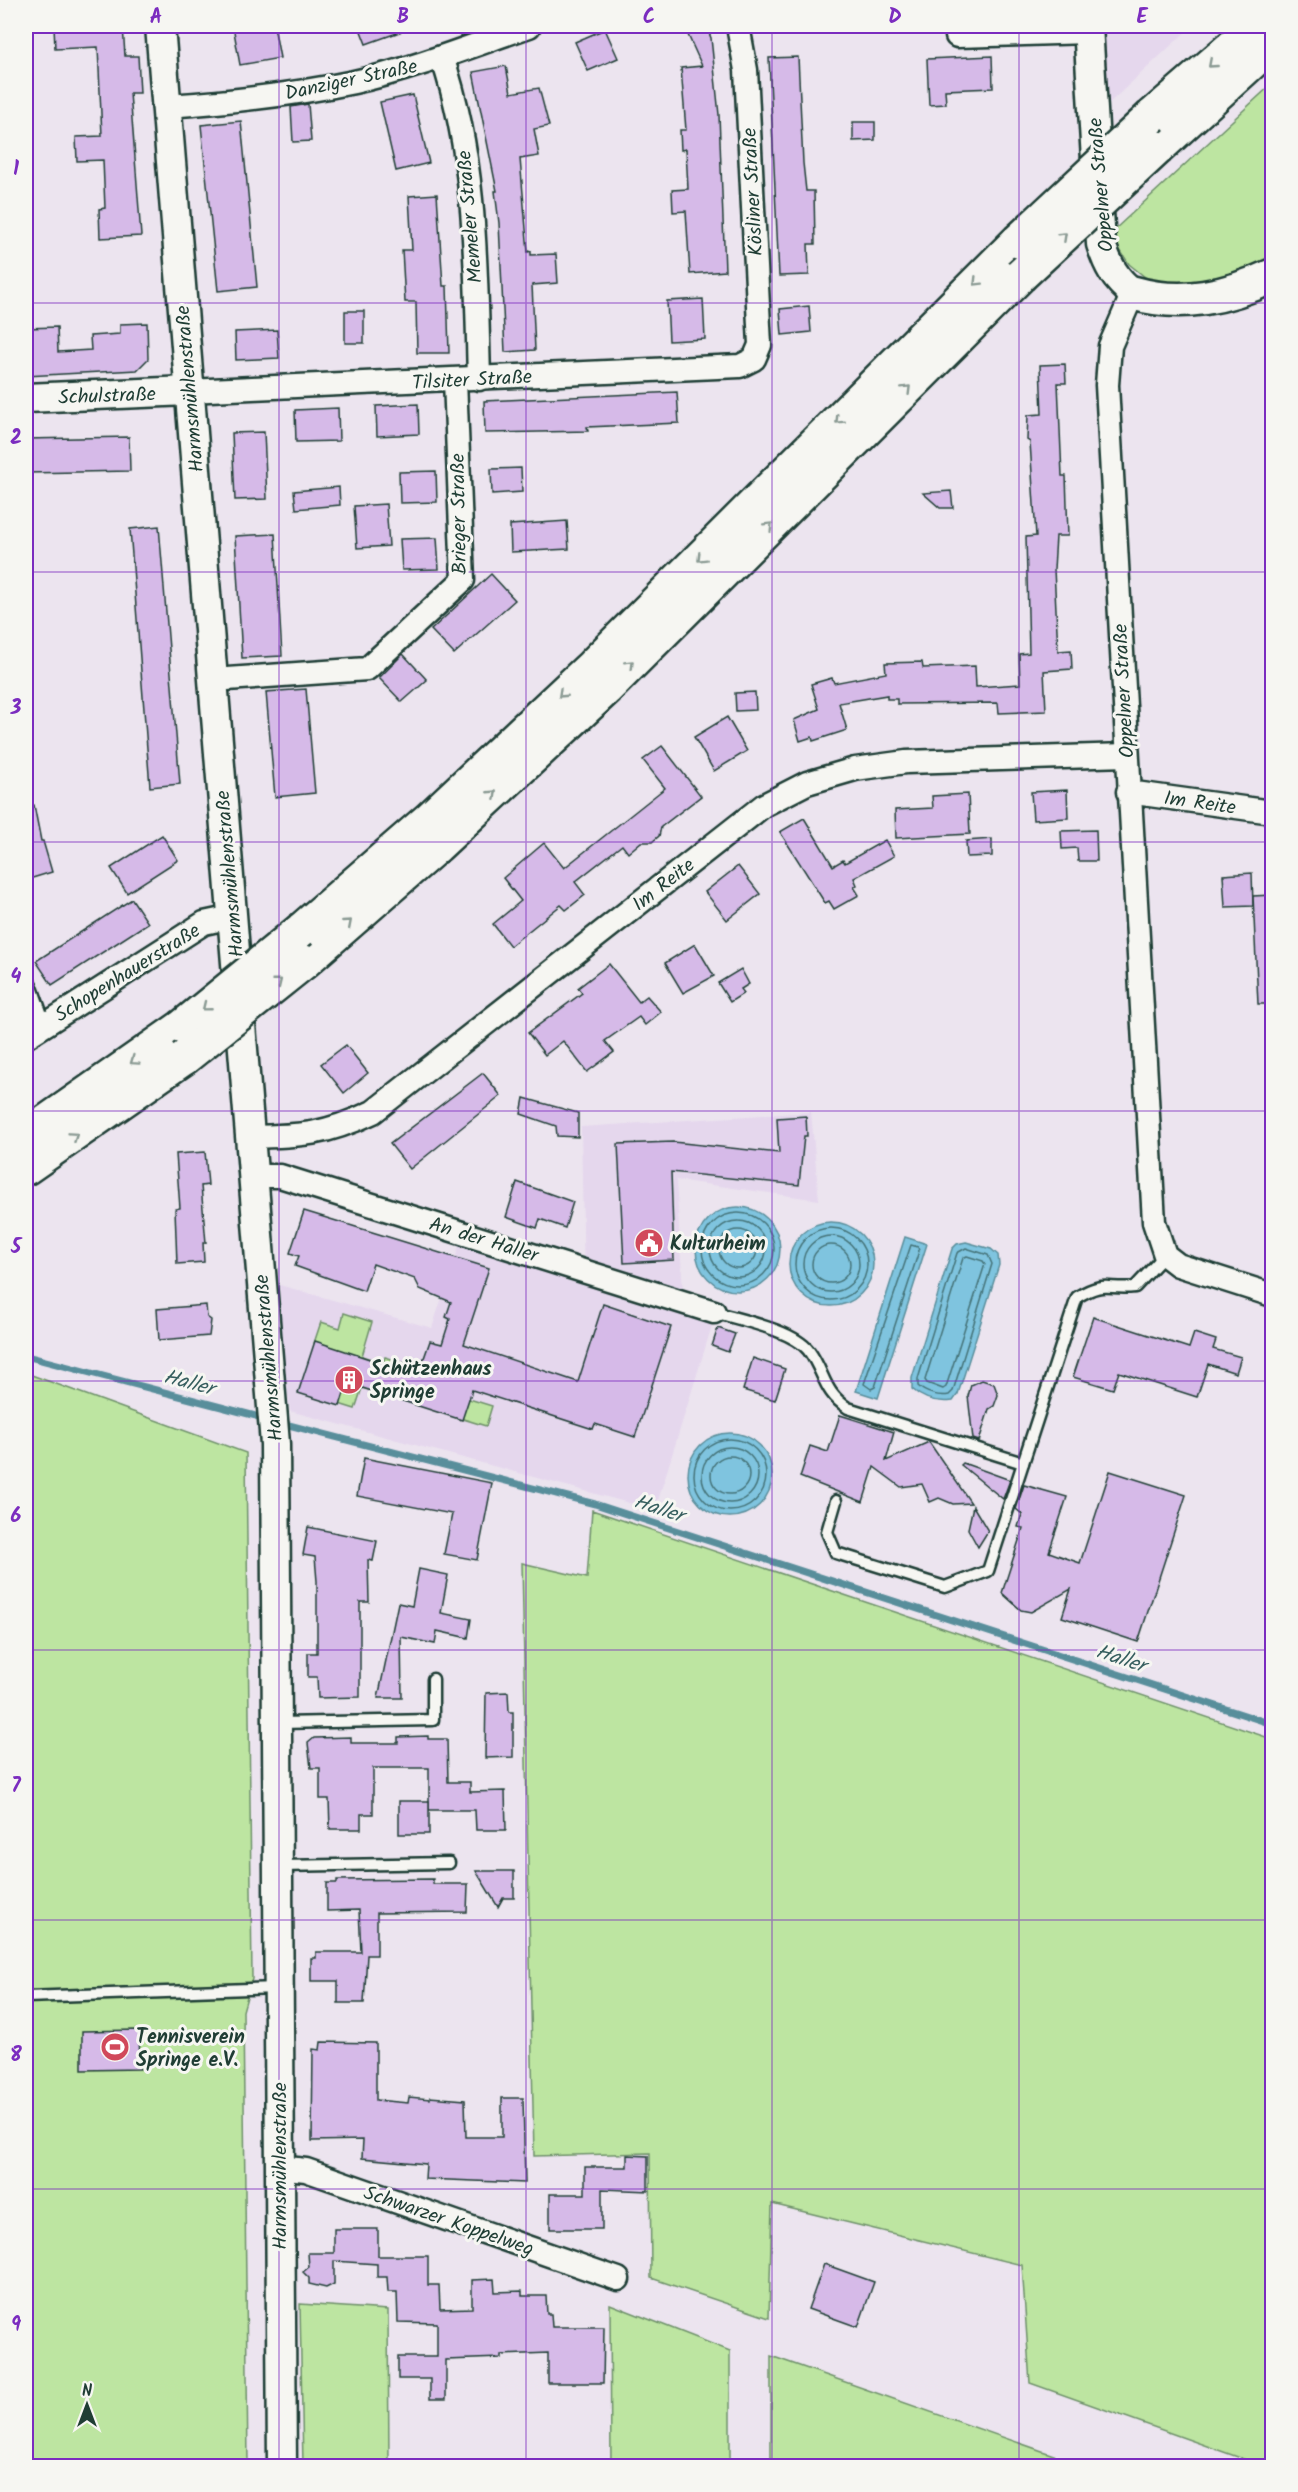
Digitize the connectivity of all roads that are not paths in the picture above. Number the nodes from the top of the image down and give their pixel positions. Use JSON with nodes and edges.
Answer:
{"nodes":[{"id":1,"x":160,"y":26,"type":"edge"},
{"id":2,"x":529,"y":26,"type":"edge"},
{"id":3,"x":738,"y":26,"type":"edge"},
{"id":4,"x":1256,"y":26,"type":"edge"},
{"id":5,"x":1088,"y":29,"type":"edge"},
{"id":6,"x":957,"y":36,"type":"dead end"},
{"id":7,"x":1272,"y":44,"type":"edge"},
{"id":8,"x":442,"y":57,"type":"junction"},
{"id":9,"x":1272,"y":58,"type":"edge"},
{"id":10,"x":1220,"y":91,"type":"junction"},
{"id":11,"x":167,"y":106,"type":"junction"},
{"id":12,"x":1272,"y":276,"type":"edge"},
{"id":13,"x":1133,"y":293,"type":"junction"},
{"id":14,"x":754,"y":359,"type":"joint"},
{"id":15,"x":479,"y":379,"type":"junction"},
{"id":16,"x":455,"y":380,"type":"junction"},
{"id":17,"x":188,"y":392,"type":"junction"},
{"id":18,"x":26,"y":398,"type":"edge"},
{"id":19,"x":213,"y":680,"type":"junction"},
{"id":20,"x":1126,"y":755,"type":"junction"},
{"id":21,"x":1128,"y":792,"type":"junction"},
{"id":22,"x":1272,"y":812,"type":"edge"},
{"id":23,"x":232,"y":917,"type":"junction"},
{"id":24,"x":302,"y":946,"type":"junction"},
{"id":25,"x":26,"y":988,"type":"edge"},
{"id":26,"x":33,"y":1032,"type":"edge"},
{"id":27,"x":182,"y":1042,"type":"junction"},
{"id":28,"x":26,"y":1136,"type":"edge"},
{"id":29,"x":249,"y":1137,"type":"junction"},
{"id":30,"x":26,"y":1168,"type":"edge"},
{"id":31,"x":252,"y":1176,"type":"junction"},
{"id":32,"x":1165,"y":1255,"type":"junction"},
{"id":33,"x":1272,"y":1295,"type":"edge"},
{"id":34,"x":714,"y":1312,"type":"joint"},
{"id":35,"x":1023,"y":1463,"type":"junction"},
{"id":36,"x":836,"y":1501,"type":"dead end"},
{"id":37,"x":433,"y":1679,"type":"dead end"},
{"id":38,"x":276,"y":1723,"type":"junction"},
{"id":39,"x":449,"y":1863,"type":"dead end"},
{"id":40,"x":276,"y":1866,"type":"junction"},
{"id":41,"x":278,"y":1988,"type":"junction"},
{"id":42,"x":26,"y":1997,"type":"edge"},
{"id":43,"x":278,"y":2167,"type":"junction"},
{"id":44,"x":618,"y":2279,"type":"dead end"},
{"id":45,"x":282,"y":2466,"type":"edge"}],
"edges":[{"from":1,"to":11,"type":"street","name":"Harmsmühlenstraße"},
{"from":2,"to":8,"type":"street","name":"Danziger Straße"},
{"from":3,"to":14,"type":"street","name":"Kösliner Straße"},
{"from":4,"to":24,"type":"highway","one_way":true,"bridge":true},
{"from":5,"to":6,"type":"street"},
{"from":5,"to":13,"type":"street","name":"Oppelner Straße"},
{"from":7,"to":10,"type":"highway"},
{"from":8,"to":11,"type":"street","name":"Danziger Straße"},
{"from":8,"to":15,"type":"street","name":"Memeler Straße"},
{"from":9,"to":10,"type":"highway"},
{"from":24,"to":10,"type":"highway","one_way":true,"bridge":true},
{"from":11,"to":17,"type":"street","name":"Harmsmühlenstraße"},
{"from":12,"to":13,"type":"highway"},
{"from":13,"to":20,"type":"street","name":"Oppelner Straße"},
{"from":14,"to":15,"type":"street","name":"Tilsiter Straße"},
{"from":15,"to":16,"type":"street","name":"Tilsiter Straße"},
{"from":16,"to":17,"type":"street","name":"Tilsiter Straße"},
{"from":16,"to":19,"type":"street","name":"Brieger Straße"},
{"from":17,"to":18,"type":"street","name":"Schulstraße"},
{"from":17,"to":19,"type":"street","name":"Harmsmühlenstraße"},
{"from":19,"to":23,"type":"street","name":"Harmsmühlenstraße"},
{"from":20,"to":21,"type":"street","name":"Oppelner Straße"},
{"from":20,"to":29,"type":"street","name":"Im Reite"},
{"from":21,"to":22,"type":"street","name":"Im Reite"},
{"from":21,"to":32,"type":"street","name":"Oppelner Straße"},
{"from":23,"to":26,"type":"street","name":"Schopenhauerstraße"},
{"from":23,"to":29,"type":"street","name":"Harmsmühlenstraße"},
{"from":24,"to":27,"type":"highway","bridge":true},
{"from":25,"to":26,"type":"street"},
{"from":27,"to":28,"type":"highway","one_way":true},
{"from":30,"to":27,"type":"highway","one_way":true},
{"from":29,"to":31,"type":"street","name":"Harmsmühlenstraße"},
{"from":31,"to":34,"type":"street","name":"An der Haller"},
{"from":31,"to":38,"type":"street","name":"Harmsmühlenstraße"},
{"from":32,"to":33,"type":"street"},
{"from":32,"to":35,"type":"lane"},
{"from":34,"to":35,"type":"lane"},
{"from":35,"to":36,"type":"lane"},
{"from":37,"to":38,"type":"lane"},
{"from":38,"to":40,"type":"street","name":"Harmsmühlenstraße"},
{"from":39,"to":40,"type":"lane"},
{"from":40,"to":41,"type":"street","name":"Harmsmühlenstraße"},
{"from":41,"to":42,"type":"lane"},
{"from":41,"to":43,"type":"street","name":"Harmsmühlenstraße"},
{"from":43,"to":44,"type":"street","name":"Schwarzer Koppelweg"},
{"from":43,"to":45,"type":"street","name":"Harmsmühlenstraße"}]}
